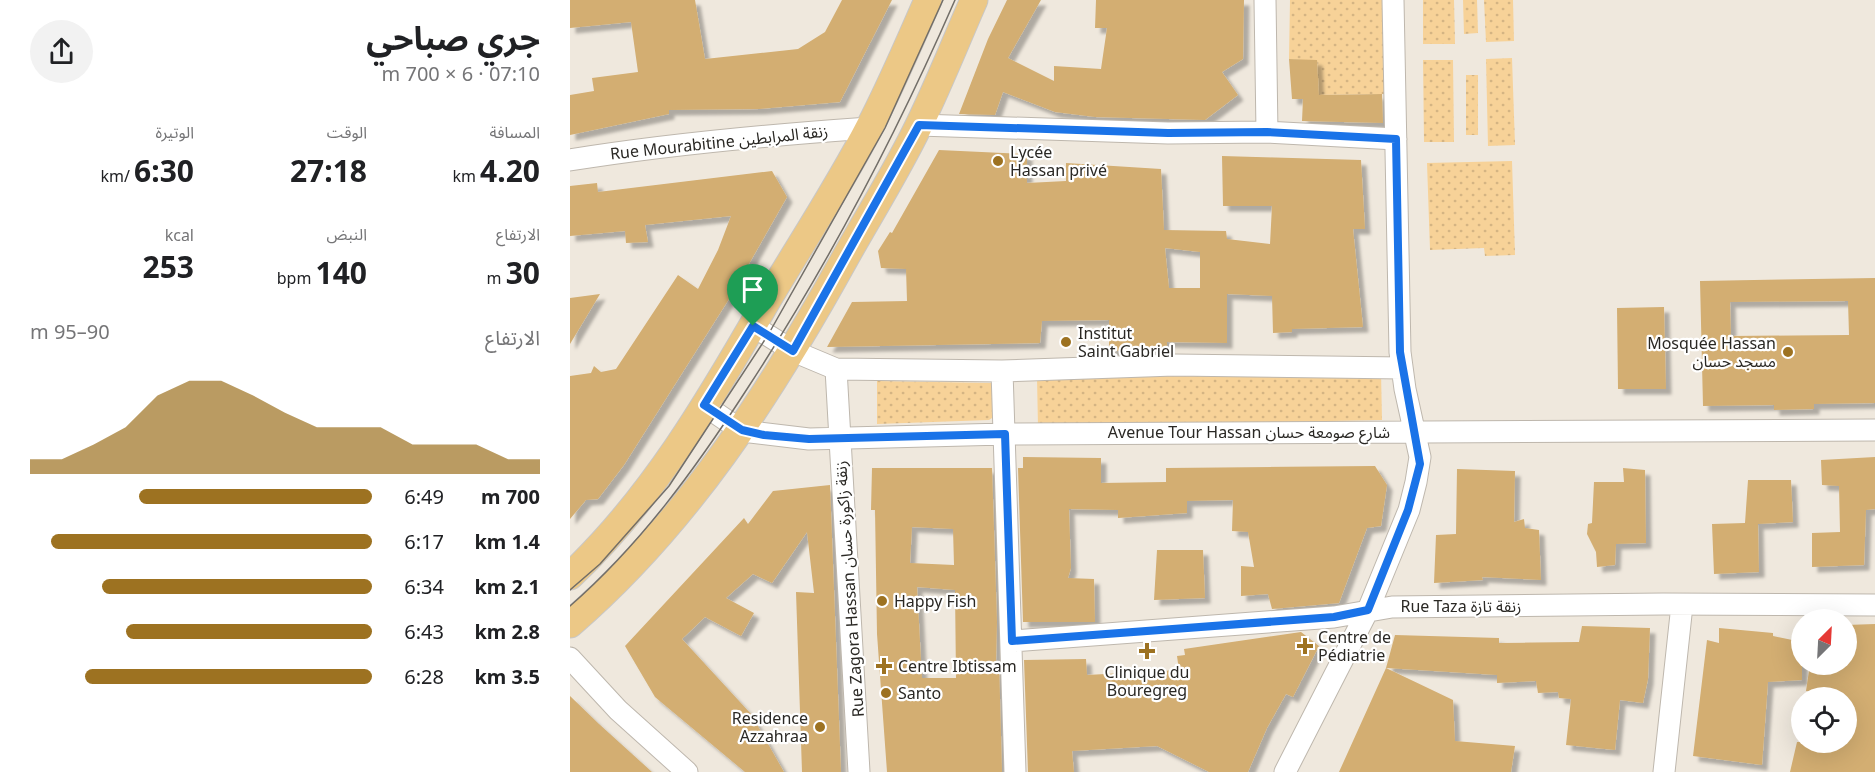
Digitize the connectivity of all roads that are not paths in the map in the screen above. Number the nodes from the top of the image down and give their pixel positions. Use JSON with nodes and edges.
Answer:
{"nodes":[{"id":1,"x":928,"y":0,"type":"edge"},
{"id":2,"x":974,"y":0,"type":"edge"},
{"id":3,"x":1265,"y":0,"type":"edge"},
{"id":4,"x":1393,"y":0,"type":"edge"},
{"id":5,"x":919,"y":125,"type":"junction"},
{"id":6,"x":869,"y":128,"type":"junction"},
{"id":7,"x":1267,"y":132,"type":"junction"},
{"id":8,"x":1396,"y":139,"type":"junction"},
{"id":9,"x":570,"y":160,"type":"edge"},
{"id":10,"x":753,"y":326,"type":"junction"},
{"id":11,"x":793,"y":351,"type":"junction"},
{"id":12,"x":1402,"y":368,"type":"junction"},
{"id":13,"x":836,"y":369,"type":"junction"},
{"id":14,"x":1002,"y":371,"type":"junction"},
{"id":15,"x":704,"y":405,"type":"junction"},
{"id":16,"x":742,"y":430,"type":"junction"},
{"id":17,"x":1875,"y":430,"type":"edge"},
{"id":18,"x":1414,"y":431,"type":"junction"},
{"id":19,"x":1005,"y":434,"type":"junction"},
{"id":20,"x":839,"y":438,"type":"junction"},
{"id":21,"x":570,"y":576,"type":"edge"},
{"id":22,"x":1682,"y":605,"type":"junction"},
{"id":23,"x":1875,"y":605,"type":"edge"},
{"id":24,"x":1368,"y":610,"type":"junction"},
{"id":25,"x":570,"y":624,"type":"edge"},
{"id":26,"x":1012,"y":641,"type":"junction"},
{"id":27,"x":570,"y":658,"type":"edge"},
{"id":28,"x":687,"y":772,"type":"edge"},
{"id":29,"x":859,"y":772,"type":"edge"},
{"id":30,"x":1015,"y":772,"type":"edge"},
{"id":31,"x":1285,"y":772,"type":"edge"},
{"id":32,"x":1664,"y":772,"type":"edge"}],
"edges":[{"from":1,"to":6,"type":"main road"},
{"from":2,"to":5,"type":"main road"},
{"from":3,"to":7,"type":"street"},
{"from":4,"to":8,"type":"street"},
{"from":5,"to":7,"type":"street"},
{"from":5,"to":11,"type":"main road"},
{"from":6,"to":9,"type":"street","name":"Rue Mourabitine زنقة المرابطين"},
{"from":6,"to":10,"type":"main road"},
{"from":7,"to":8,"type":"street"},
{"from":8,"to":12,"type":"street"},
{"from":10,"to":11,"type":"street"},
{"from":10,"to":15,"type":"main road"},
{"from":11,"to":13,"type":"street"},
{"from":11,"to":16,"type":"main road"},
{"from":12,"to":14,"type":"street"},
{"from":12,"to":18,"type":"street"},
{"from":13,"to":14,"type":"street"},
{"from":13,"to":20,"type":"street","name":"Rue Zagora Hassan زنقة زاكورة حسان"},
{"from":14,"to":19,"type":"street"},
{"from":15,"to":16,"type":"street","name":"Avenue Tour Hassan شارع صومعة حسان"},
{"from":15,"to":21,"type":"main road"},
{"from":16,"to":20,"type":"street","name":"Avenue Tour Hassan شارع صومعة حسان"},
{"from":16,"to":25,"type":"main road"},
{"from":17,"to":18,"type":"street","name":"Avenue Tour Hassan شارع صومعة حسان"},
{"from":18,"to":19,"type":"street","name":"Avenue Tour Hassan شارع صومعة حسان"},
{"from":18,"to":24,"type":"street"},
{"from":19,"to":20,"type":"street","name":"Avenue Tour Hassan شارع صومعة حسان"},
{"from":19,"to":26,"type":"street"},
{"from":20,"to":29,"type":"street","name":"Rue Zagora Hassan زنقة زاكورة حسان"},
{"from":22,"to":23,"type":"street","name":"Rue Taza زنقة تازة"},
{"from":22,"to":24,"type":"street","name":"Rue Taza زنقة تازة"},
{"from":22,"to":32,"type":"street"},
{"from":24,"to":26,"type":"street","name":"Rue Taza زنقة تازة"},
{"from":24,"to":31,"type":"street"},
{"from":26,"to":30,"type":"street"},
{"from":27,"to":28,"type":"street"}]}
